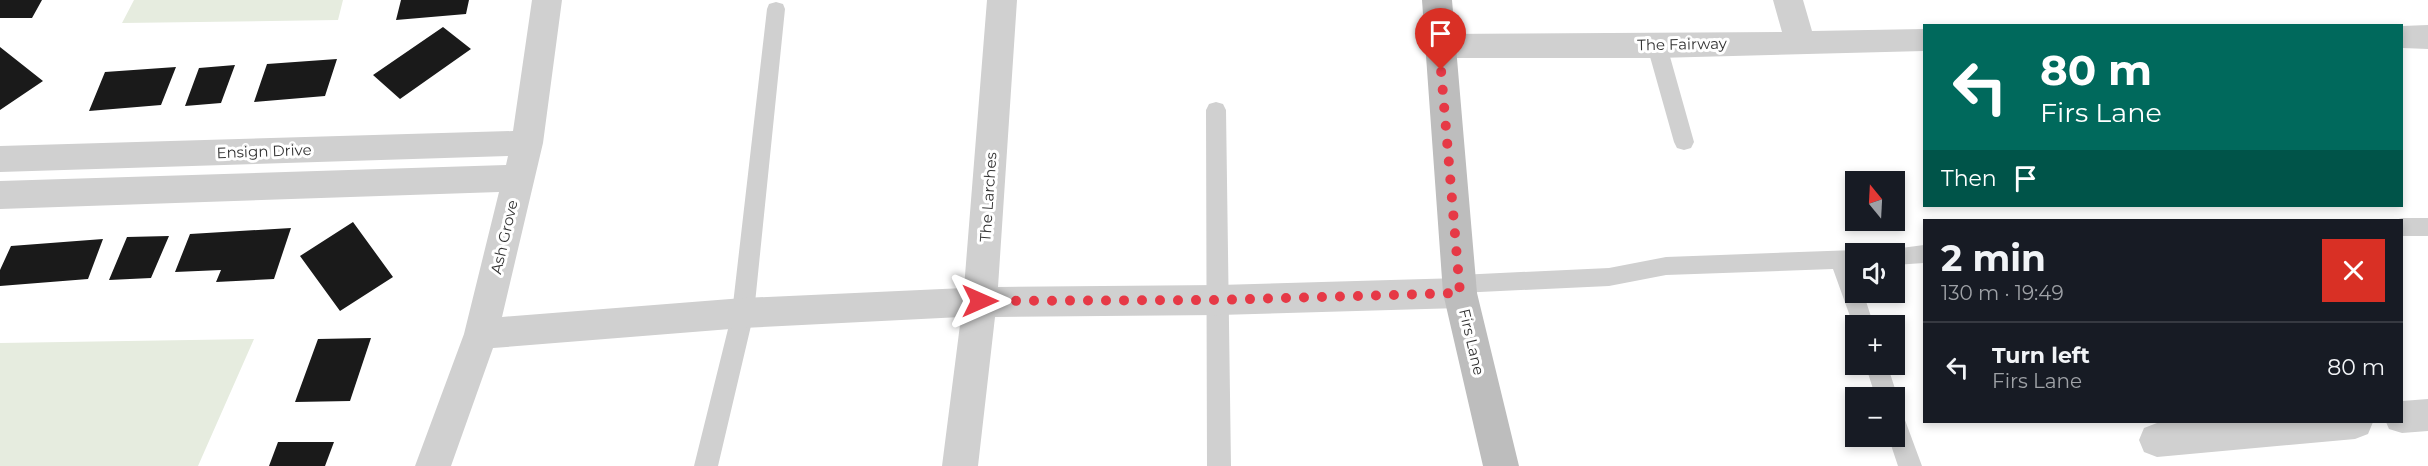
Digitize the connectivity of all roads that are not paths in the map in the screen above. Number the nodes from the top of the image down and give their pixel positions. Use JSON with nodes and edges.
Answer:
{"nodes":[{"id":1,"x":547,"y":0,"type":"edge"},
{"id":2,"x":1002,"y":0,"type":"edge"},
{"id":3,"x":1437,"y":0,"type":"edge"},
{"id":4,"x":1788,"y":0,"type":"edge"},
{"id":5,"x":776,"y":9,"type":"dead end"},
{"id":6,"x":2428,"y":36,"type":"edge"},
{"id":7,"x":2403,"y":37,"type":"edge"},
{"id":8,"x":1923,"y":40,"type":"edge"},
{"id":9,"x":1800,"y":41,"type":"junction"},
{"id":10,"x":1439,"y":46,"type":"junction"},
{"id":11,"x":1657,"y":46,"type":"junction"},
{"id":12,"x":1216,"y":110,"type":"dead end"},
{"id":13,"x":1683,"y":142,"type":"dead end"},
{"id":14,"x":527,"y":143,"type":"junction"},
{"id":15,"x":0,"y":159,"type":"edge"},
{"id":16,"x":518,"y":178,"type":"junction"},
{"id":17,"x":0,"y":195,"type":"edge"},
{"id":18,"x":2403,"y":227,"type":"edge"},
{"id":19,"x":2428,"y":227,"type":"edge"},
{"id":20,"x":1923,"y":254,"type":"edge"},
{"id":21,"x":1905,"y":255,"type":"edge"},
{"id":22,"x":1845,"y":259,"type":"edge"},
{"id":23,"x":1460,"y":289,"type":"junction"},
{"id":24,"x":1219,"y":300,"type":"junction"},
{"id":25,"x":980,"y":301,"type":"junction"},
{"id":26,"x":743,"y":314,"type":"junction"},
{"id":27,"x":481,"y":334,"type":"junction"},
{"id":28,"x":2428,"y":415,"type":"edge"},
{"id":29,"x":2403,"y":417,"type":"edge"},
{"id":30,"x":2344,"y":423,"type":"edge"},
{"id":31,"x":2157,"y":440,"type":"dead end"},
{"id":32,"x":1904,"y":447,"type":"edge"},
{"id":33,"x":433,"y":466,"type":"edge"},
{"id":34,"x":706,"y":466,"type":"edge"},
{"id":35,"x":960,"y":466,"type":"edge"},
{"id":36,"x":1219,"y":466,"type":"edge"},
{"id":37,"x":1502,"y":466,"type":"edge"},
{"id":38,"x":1910,"y":466,"type":"edge"}],
"edges":[{"from":1,"to":14,"type":"street","name":"Ash Grove"},
{"from":2,"to":25,"type":"street","name":"The Larches"},
{"from":3,"to":10,"type":"street","name":"Firs Lane"},
{"from":4,"to":9,"type":"street"},
{"from":5,"to":26,"type":"lane"},
{"from":6,"to":7,"type":"street"},
{"from":8,"to":9,"type":"street","name":"The Fairway"},
{"from":9,"to":11,"type":"street","name":"The Fairway"},
{"from":10,"to":11,"type":"street","name":"The Fairway"},
{"from":10,"to":23,"type":"street","name":"Firs Lane"},
{"from":11,"to":13,"type":"lane"},
{"from":12,"to":24,"type":"lane"},
{"from":14,"to":15,"type":"street","name":"Ensign Drive"},
{"from":14,"to":16,"type":"street","name":"Ash Grove"},
{"from":16,"to":17,"type":"street"},
{"from":16,"to":27,"type":"street","name":"Ash Grove"},
{"from":18,"to":19,"type":"lane"},
{"from":20,"to":21,"type":"lane"},
{"from":22,"to":23,"type":"lane"},
{"from":23,"to":24,"type":"street"},
{"from":23,"to":37,"type":"street","name":"Firs Lane"},
{"from":24,"to":25,"type":"street"},
{"from":24,"to":36,"type":"lane"},
{"from":25,"to":26,"type":"street"},
{"from":25,"to":35,"type":"street","name":"The Larches"},
{"from":26,"to":27,"type":"street"},
{"from":26,"to":34,"type":"lane"},
{"from":27,"to":33,"type":"street","name":"Ash Grove"},
{"from":28,"to":29,"type":"street"},
{"from":30,"to":31,"type":"street"},
{"from":32,"to":38,"type":"lane"}]}
